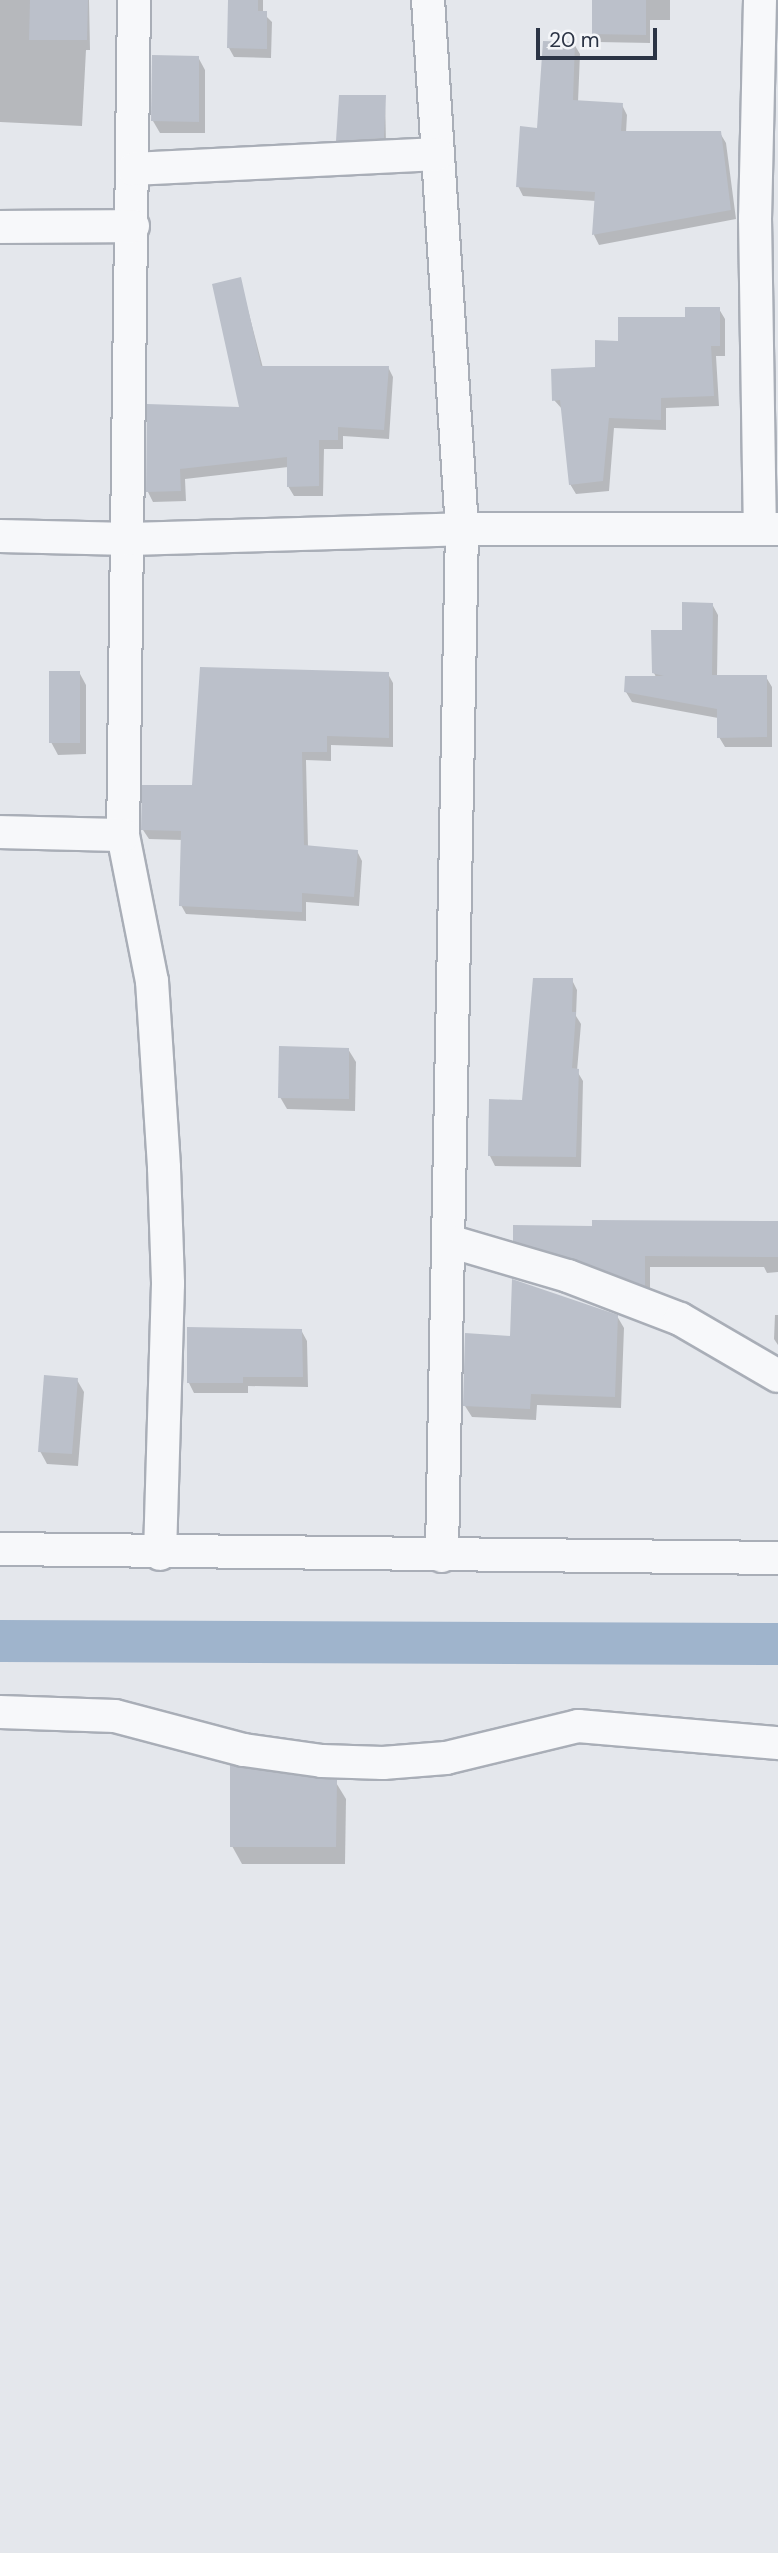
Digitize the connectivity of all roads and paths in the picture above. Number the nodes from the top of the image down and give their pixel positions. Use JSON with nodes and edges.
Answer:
{"nodes":[{"id":1,"x":134,"y":0,"type":"edge"},
{"id":2,"x":428,"y":0,"type":"edge"},
{"id":3,"x":760,"y":0,"type":"edge"},
{"id":4,"x":438,"y":154,"type":"junction"},
{"id":5,"x":133,"y":169,"type":"junction"},
{"id":6,"x":766,"y":217,"type":"edge"},
{"id":7,"x":133,"y":226,"type":"junction"},
{"id":8,"x":0,"y":227,"type":"edge"},
{"id":9,"x":462,"y":529,"type":"junction"},
{"id":10,"x":769,"y":529,"type":"edge"},
{"id":11,"x":0,"y":536,"type":"edge"},
{"id":12,"x":130,"y":539,"type":"junction"},
{"id":13,"x":0,"y":832,"type":"edge"},
{"id":14,"x":123,"y":835,"type":"junction"},
{"id":15,"x":449,"y":1241,"type":"junction"},
{"id":16,"x":778,"y":1376,"type":"edge"},
{"id":17,"x":0,"y":1549,"type":"edge"},
{"id":18,"x":159,"y":1554,"type":"junction"},
{"id":19,"x":442,"y":1556,"type":"junction"},
{"id":20,"x":778,"y":1558,"type":"edge"},
{"id":21,"x":0,"y":1712,"type":"edge"},
{"id":22,"x":778,"y":1743,"type":"edge"}],
"edges":[{"from":1,"to":5,"type":"street"},
{"from":2,"to":4,"type":"street"},
{"from":3,"to":6,"type":"street"},
{"from":4,"to":5,"type":"street"},
{"from":4,"to":9,"type":"street"},
{"from":5,"to":7,"type":"street"},
{"from":6,"to":10,"type":"street"},
{"from":7,"to":8,"type":"street"},
{"from":7,"to":12,"type":"street"},
{"from":9,"to":10,"type":"street"},
{"from":9,"to":12,"type":"street"},
{"from":9,"to":15,"type":"street"},
{"from":11,"to":12,"type":"street"},
{"from":12,"to":14,"type":"street"},
{"from":13,"to":14,"type":"street"},
{"from":14,"to":18,"type":"street"},
{"from":15,"to":16,"type":"street"},
{"from":15,"to":19,"type":"street"},
{"from":17,"to":18,"type":"street"},
{"from":18,"to":19,"type":"street"},
{"from":19,"to":20,"type":"street"},
{"from":21,"to":22,"type":"street"}]}
